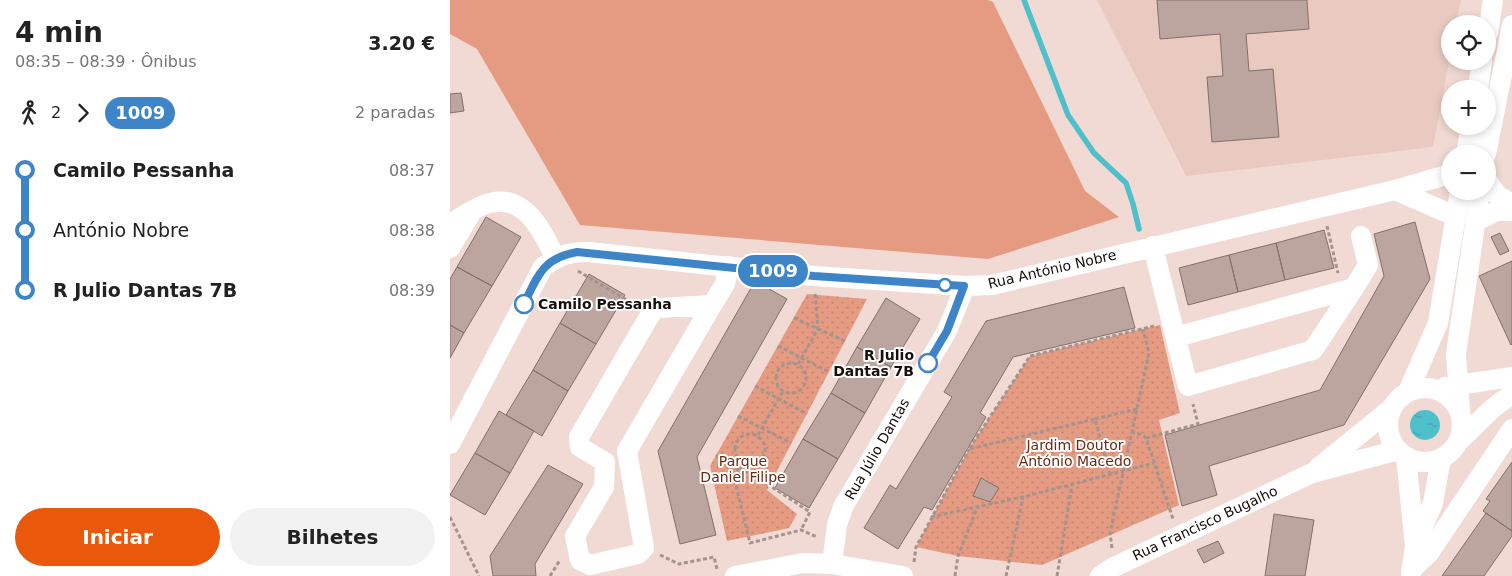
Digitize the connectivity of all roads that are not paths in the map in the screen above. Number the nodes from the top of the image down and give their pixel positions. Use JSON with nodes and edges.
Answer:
{"nodes":[{"id":1,"x":1493,"y":0,"type":"edge"},
{"id":2,"x":1491,"y":15,"type":"edge"},
{"id":3,"x":1512,"y":25,"type":"edge"},
{"id":4,"x":1488,"y":145,"type":"edge"},
{"id":5,"x":1441,"y":177,"type":"edge"},
{"id":6,"x":1395,"y":190,"type":"junction"},
{"id":7,"x":1496,"y":194,"type":"edge"},
{"id":8,"x":1458,"y":200,"type":"edge"},
{"id":9,"x":1479,"y":200,"type":"edge"},
{"id":10,"x":1512,"y":204,"type":"edge"},
{"id":11,"x":1512,"y":211,"type":"edge"},
{"id":12,"x":472,"y":212,"type":"junction"},
{"id":13,"x":1455,"y":216,"type":"junction"},
{"id":14,"x":1476,"y":221,"type":"junction"},
{"id":15,"x":450,"y":224,"type":"edge"},
{"id":16,"x":1361,"y":236,"type":"dead end"},
{"id":17,"x":1152,"y":246,"type":"junction"},
{"id":18,"x":450,"y":248,"type":"edge"},
{"id":19,"x":555,"y":258,"type":"junction"},
{"id":20,"x":729,"y":266,"type":"junction"},
{"id":21,"x":964,"y":286,"type":"junction"},
{"id":22,"x":1348,"y":289,"type":"junction"},
{"id":23,"x":712,"y":305,"type":"junction"},
{"id":24,"x":682,"y":307,"type":"junction"},
{"id":25,"x":1174,"y":330,"type":"junction"},
{"id":26,"x":690,"y":343,"type":"junction"},
{"id":27,"x":1512,"y":377,"type":"edge"},
{"id":28,"x":1458,"y":385,"type":"junction"},
{"id":29,"x":1433,"y":388,"type":"junction"},
{"id":30,"x":1408,"y":392,"type":"junction"},
{"id":31,"x":1512,"y":394,"type":"edge"},
{"id":32,"x":1392,"y":408,"type":"junction"},
{"id":33,"x":1460,"y":412,"type":"junction"},
{"id":34,"x":1512,"y":429,"type":"edge"},
{"id":35,"x":1457,"y":443,"type":"junction"},
{"id":36,"x":450,"y":444,"type":"edge"},
{"id":37,"x":627,"y":451,"type":"junction"},
{"id":38,"x":1402,"y":453,"type":"junction"},
{"id":39,"x":1441,"y":458,"type":"junction"},
{"id":40,"x":605,"y":462,"type":"junction"},
{"id":41,"x":1312,"y":473,"type":"junction"},
{"id":42,"x":1415,"y":546,"type":"junction"},
{"id":43,"x":834,"y":555,"type":"junction"},
{"id":44,"x":1411,"y":573,"type":"edge"},
{"id":45,"x":735,"y":576,"type":"edge"},
{"id":46,"x":903,"y":576,"type":"edge"},
{"id":47,"x":1100,"y":576,"type":"edge"}],
"edges":[{"from":1,"to":2,"type":"street"},
{"from":3,"to":4,"type":"street"},
{"from":5,"to":6,"type":"street","name":"Rua António Nobre"},
{"from":6,"to":13,"type":"street"},
{"from":6,"to":17,"type":"street","name":"Rua António Nobre"},
{"from":7,"to":10,"type":"street"},
{"from":8,"to":13,"type":"street"},
{"from":9,"to":14,"type":"street"},
{"from":11,"to":14,"type":"street"},
{"from":12,"to":15,"type":"street"},
{"from":12,"to":18,"type":"street"},
{"from":12,"to":19,"type":"street"},
{"from":13,"to":30,"type":"street"},
{"from":14,"to":28,"type":"street"},
{"from":16,"to":22,"type":"street"},
{"from":17,"to":21,"type":"street","name":"Rua António Nobre"},
{"from":17,"to":25,"type":"street"},
{"from":19,"to":20,"type":"street","name":"Rua António Nobre"},
{"from":19,"to":36,"type":"street"},
{"from":20,"to":21,"type":"street","name":"Rua António Nobre"},
{"from":20,"to":23,"type":"street"},
{"from":21,"to":43,"type":"street","name":"Rua Júlio Dantas"},
{"from":22,"to":25,"type":"street"},
{"from":22,"to":25,"type":"street"},
{"from":23,"to":24,"type":"street"},
{"from":23,"to":26,"type":"street"},
{"from":24,"to":26,"type":"street"},
{"from":24,"to":40,"type":"street"},
{"from":26,"to":37,"type":"street"},
{"from":27,"to":28,"type":"street"},
{"from":28,"to":29,"type":"street"},
{"from":28,"to":33,"type":"street"},
{"from":29,"to":30,"type":"street"},
{"from":29,"to":33,"type":"street"},
{"from":30,"to":32,"type":"street"},
{"from":31,"to":35,"type":"street"},
{"from":32,"to":38,"type":"street"},
{"from":32,"to":41,"type":"street","name":"Rua Francisco Bugalho"},
{"from":33,"to":35,"type":"street"},
{"from":34,"to":44,"type":"street"},
{"from":35,"to":39,"type":"street"},
{"from":37,"to":40,"type":"street"},
{"from":37,"to":40,"type":"street"},
{"from":38,"to":39,"type":"street"},
{"from":38,"to":41,"type":"street","name":"Rua Francisco Bugalho"},
{"from":38,"to":42,"type":"street"},
{"from":39,"to":42,"type":"street"},
{"from":41,"to":47,"type":"street","name":"Rua Francisco Bugalho"},
{"from":42,"to":44,"type":"street"},
{"from":43,"to":45,"type":"street"},
{"from":43,"to":46,"type":"street"}]}
